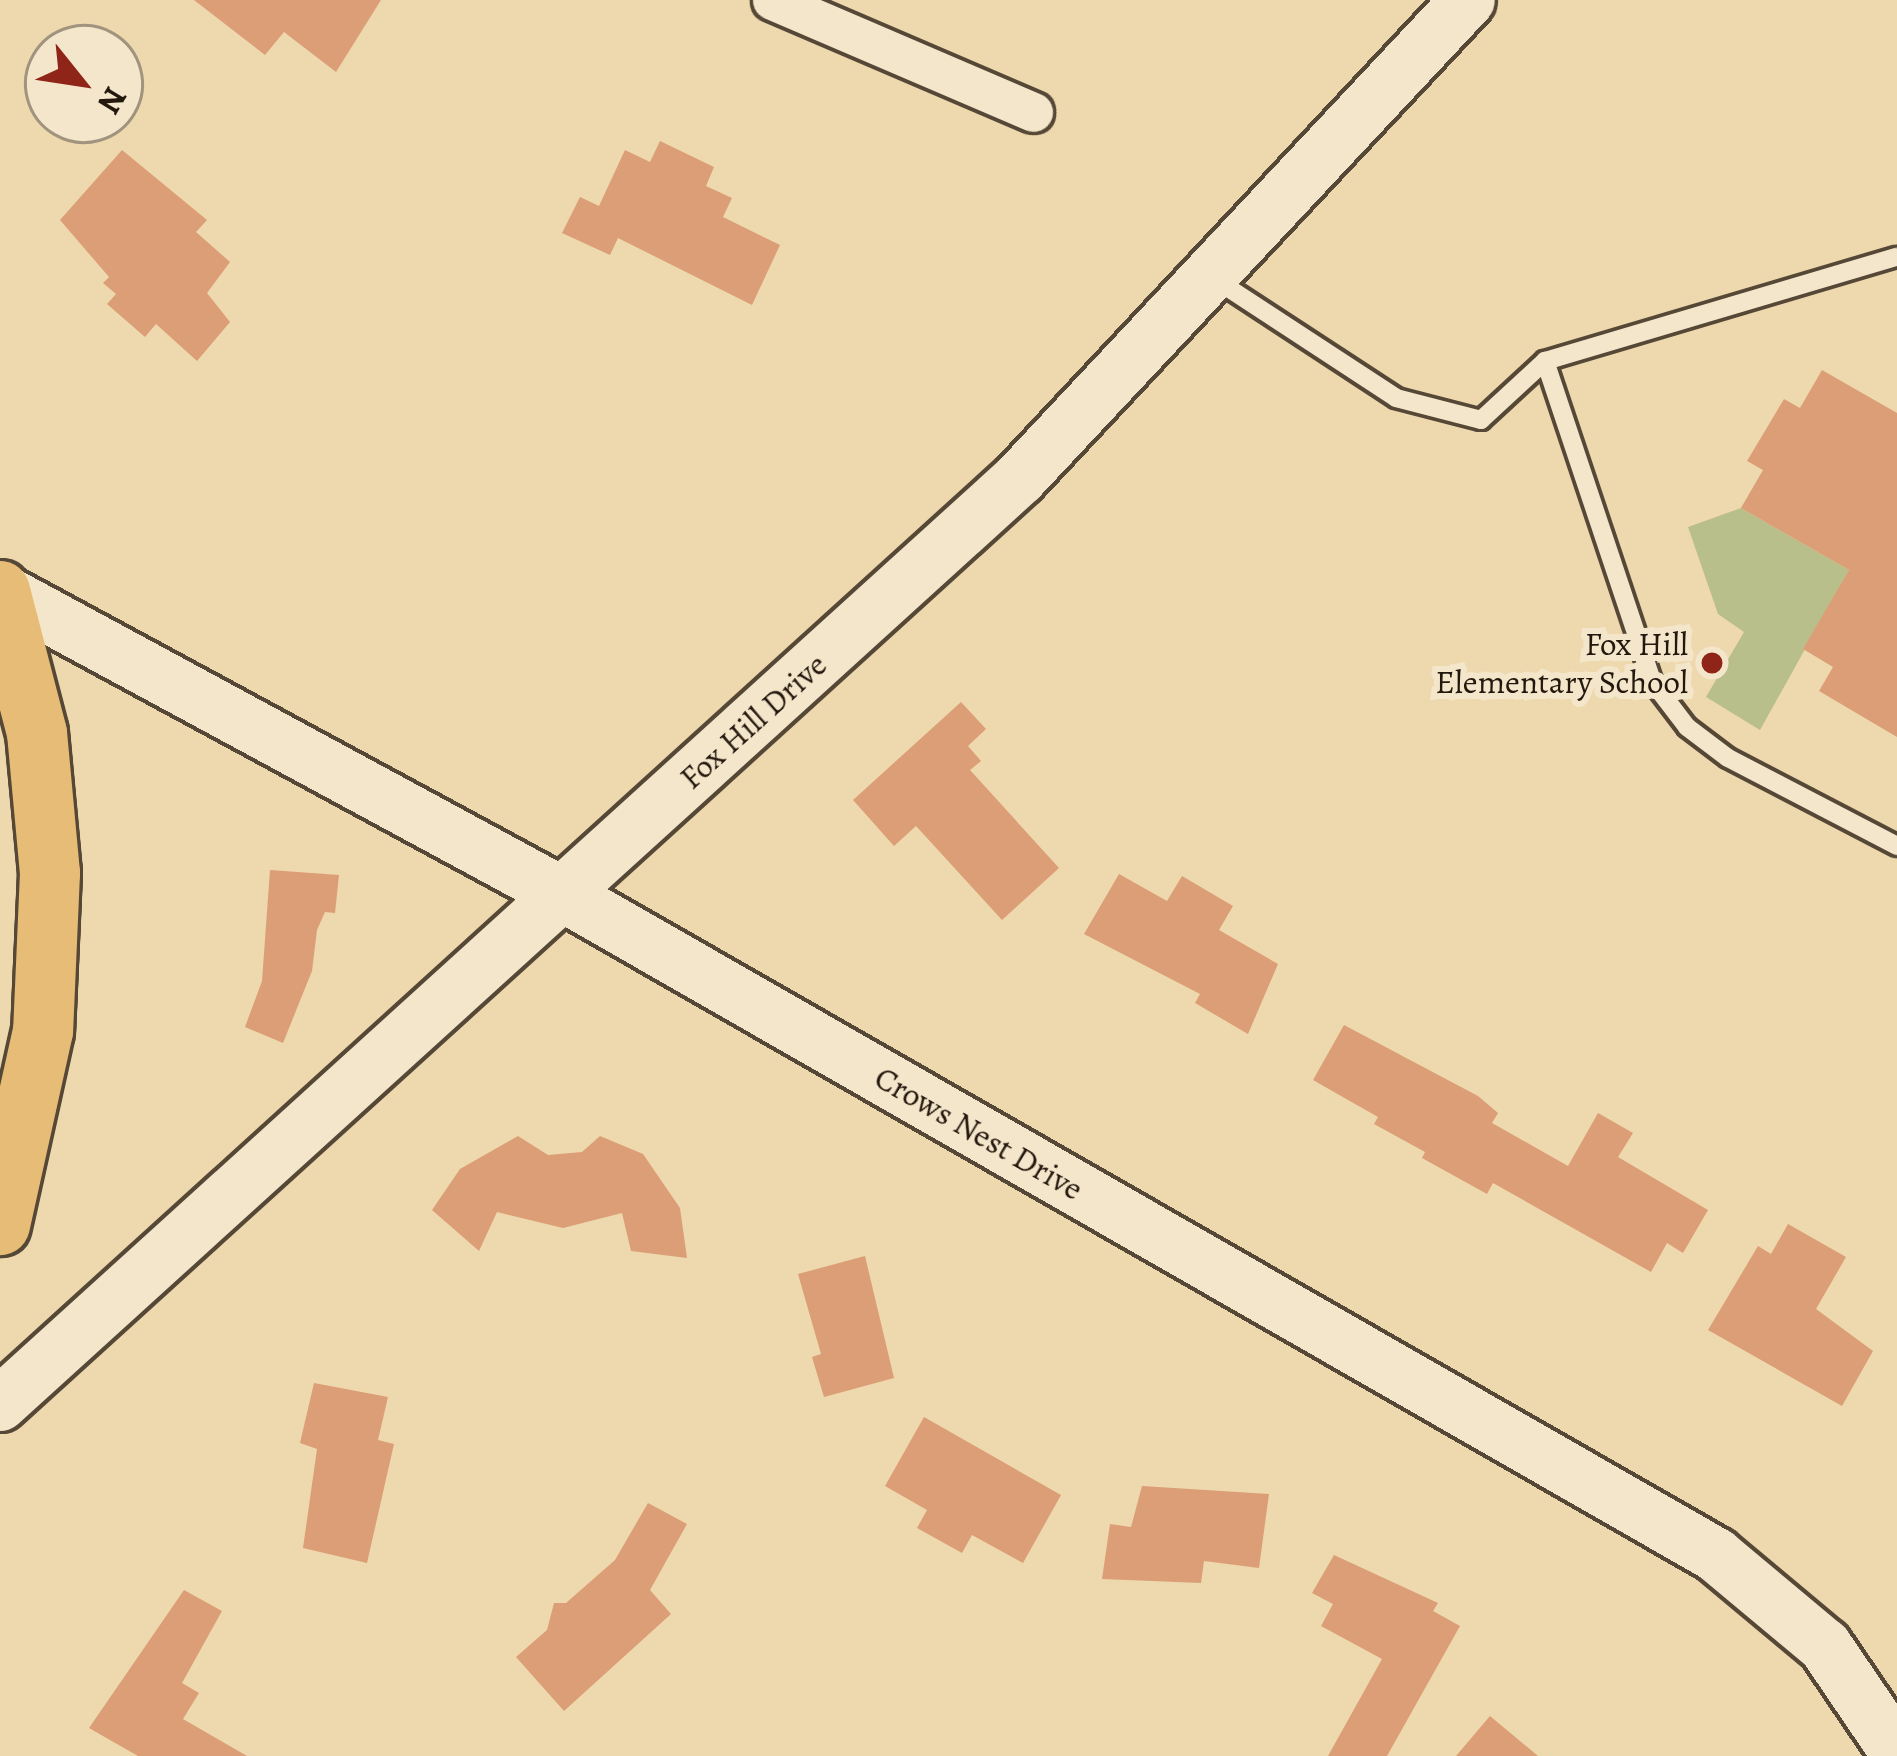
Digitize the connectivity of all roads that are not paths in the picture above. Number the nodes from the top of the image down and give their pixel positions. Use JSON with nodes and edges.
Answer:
{"nodes":[{"id":1,"x":772,"y":0,"type":"edge"},
{"id":2,"x":1468,"y":0,"type":"edge"},
{"id":3,"x":1033,"y":112,"type":"dead end"},
{"id":4,"x":1897,"y":257,"type":"edge"},
{"id":5,"x":1210,"y":276,"type":"junction"},
{"id":6,"x":1545,"y":361,"type":"junction"},
{"id":7,"x":0,"y":590,"type":"edge"},
{"id":8,"x":1897,"y":846,"type":"edge"},
{"id":9,"x":562,"y":894,"type":"junction"},
{"id":10,"x":0,"y":1225,"type":"edge"},
{"id":11,"x":0,"y":1404,"type":"edge"},
{"id":12,"x":1897,"y":1752,"type":"edge"}],
"edges":[{"from":1,"to":3,"type":"street"},
{"from":2,"to":5,"type":"street","name":"Fox Hill Drive"},
{"from":4,"to":6,"type":"lane"},
{"from":5,"to":6,"type":"lane"},
{"from":5,"to":9,"type":"street","name":"Fox Hill Drive"},
{"from":6,"to":8,"type":"lane"},
{"from":7,"to":9,"type":"street","name":"Crows Nest Drive"},
{"from":7,"to":10,"type":"main road"},
{"from":9,"to":11,"type":"street","name":"Fox Hill Drive"},
{"from":9,"to":12,"type":"street","name":"Crows Nest Drive"}]}
